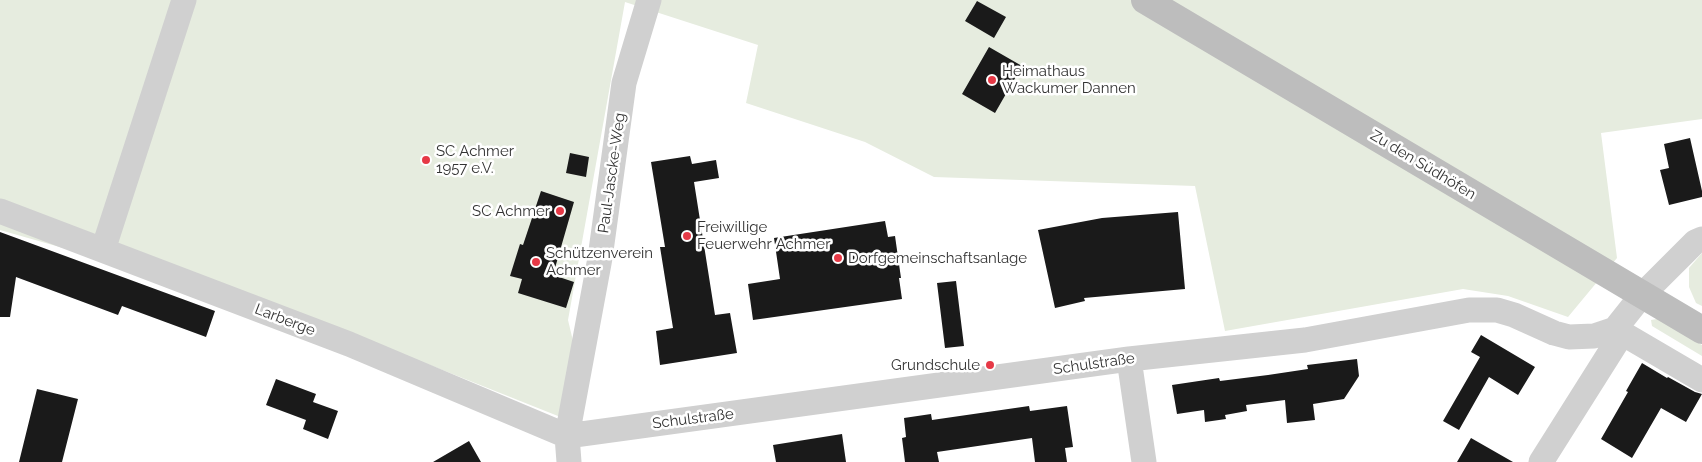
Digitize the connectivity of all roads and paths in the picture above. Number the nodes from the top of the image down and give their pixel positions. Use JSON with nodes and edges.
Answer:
{"nodes":[{"id":1,"x":184,"y":0,"type":"edge"},
{"id":2,"x":649,"y":0,"type":"edge"},
{"id":3,"x":1145,"y":0,"type":"edge"},
{"id":4,"x":0,"y":211,"type":"edge"},
{"id":5,"x":1702,"y":239,"type":"edge"},
{"id":6,"x":103,"y":250,"type":"junction"},
{"id":7,"x":1642,"y":295,"type":"junction"},
{"id":8,"x":1615,"y":329,"type":"junction"},
{"id":9,"x":1702,"y":330,"type":"edge"},
{"id":10,"x":1129,"y":359,"type":"junction"},
{"id":11,"x":1702,"y":380,"type":"edge"},
{"id":12,"x":567,"y":436,"type":"junction"},
{"id":13,"x":569,"y":462,"type":"edge"},
{"id":14,"x":1144,"y":462,"type":"edge"},
{"id":15,"x":1540,"y":462,"type":"edge"}],
"edges":[{"from":1,"to":6,"type":"street"},
{"from":2,"to":12,"type":"street","name":"Paul-Jascke-Weg"},
{"from":3,"to":7,"type":"street","name":"Zu den Südhöfen"},
{"from":4,"to":6,"type":"street","name":"Larberge"},
{"from":5,"to":7,"type":"street"},
{"from":6,"to":12,"type":"street","name":"Larberge"},
{"from":7,"to":8,"type":"street"},
{"from":7,"to":9,"type":"street","name":"Zu den Südhöfen"},
{"from":8,"to":10,"type":"street","name":"Schulstraße"},
{"from":8,"to":11,"type":"street"},
{"from":8,"to":15,"type":"street"},
{"from":10,"to":12,"type":"street","name":"Schulstraße"},
{"from":10,"to":14,"type":"street"},
{"from":12,"to":13,"type":"street","name":"Paul-Jascke-Weg"}]}
